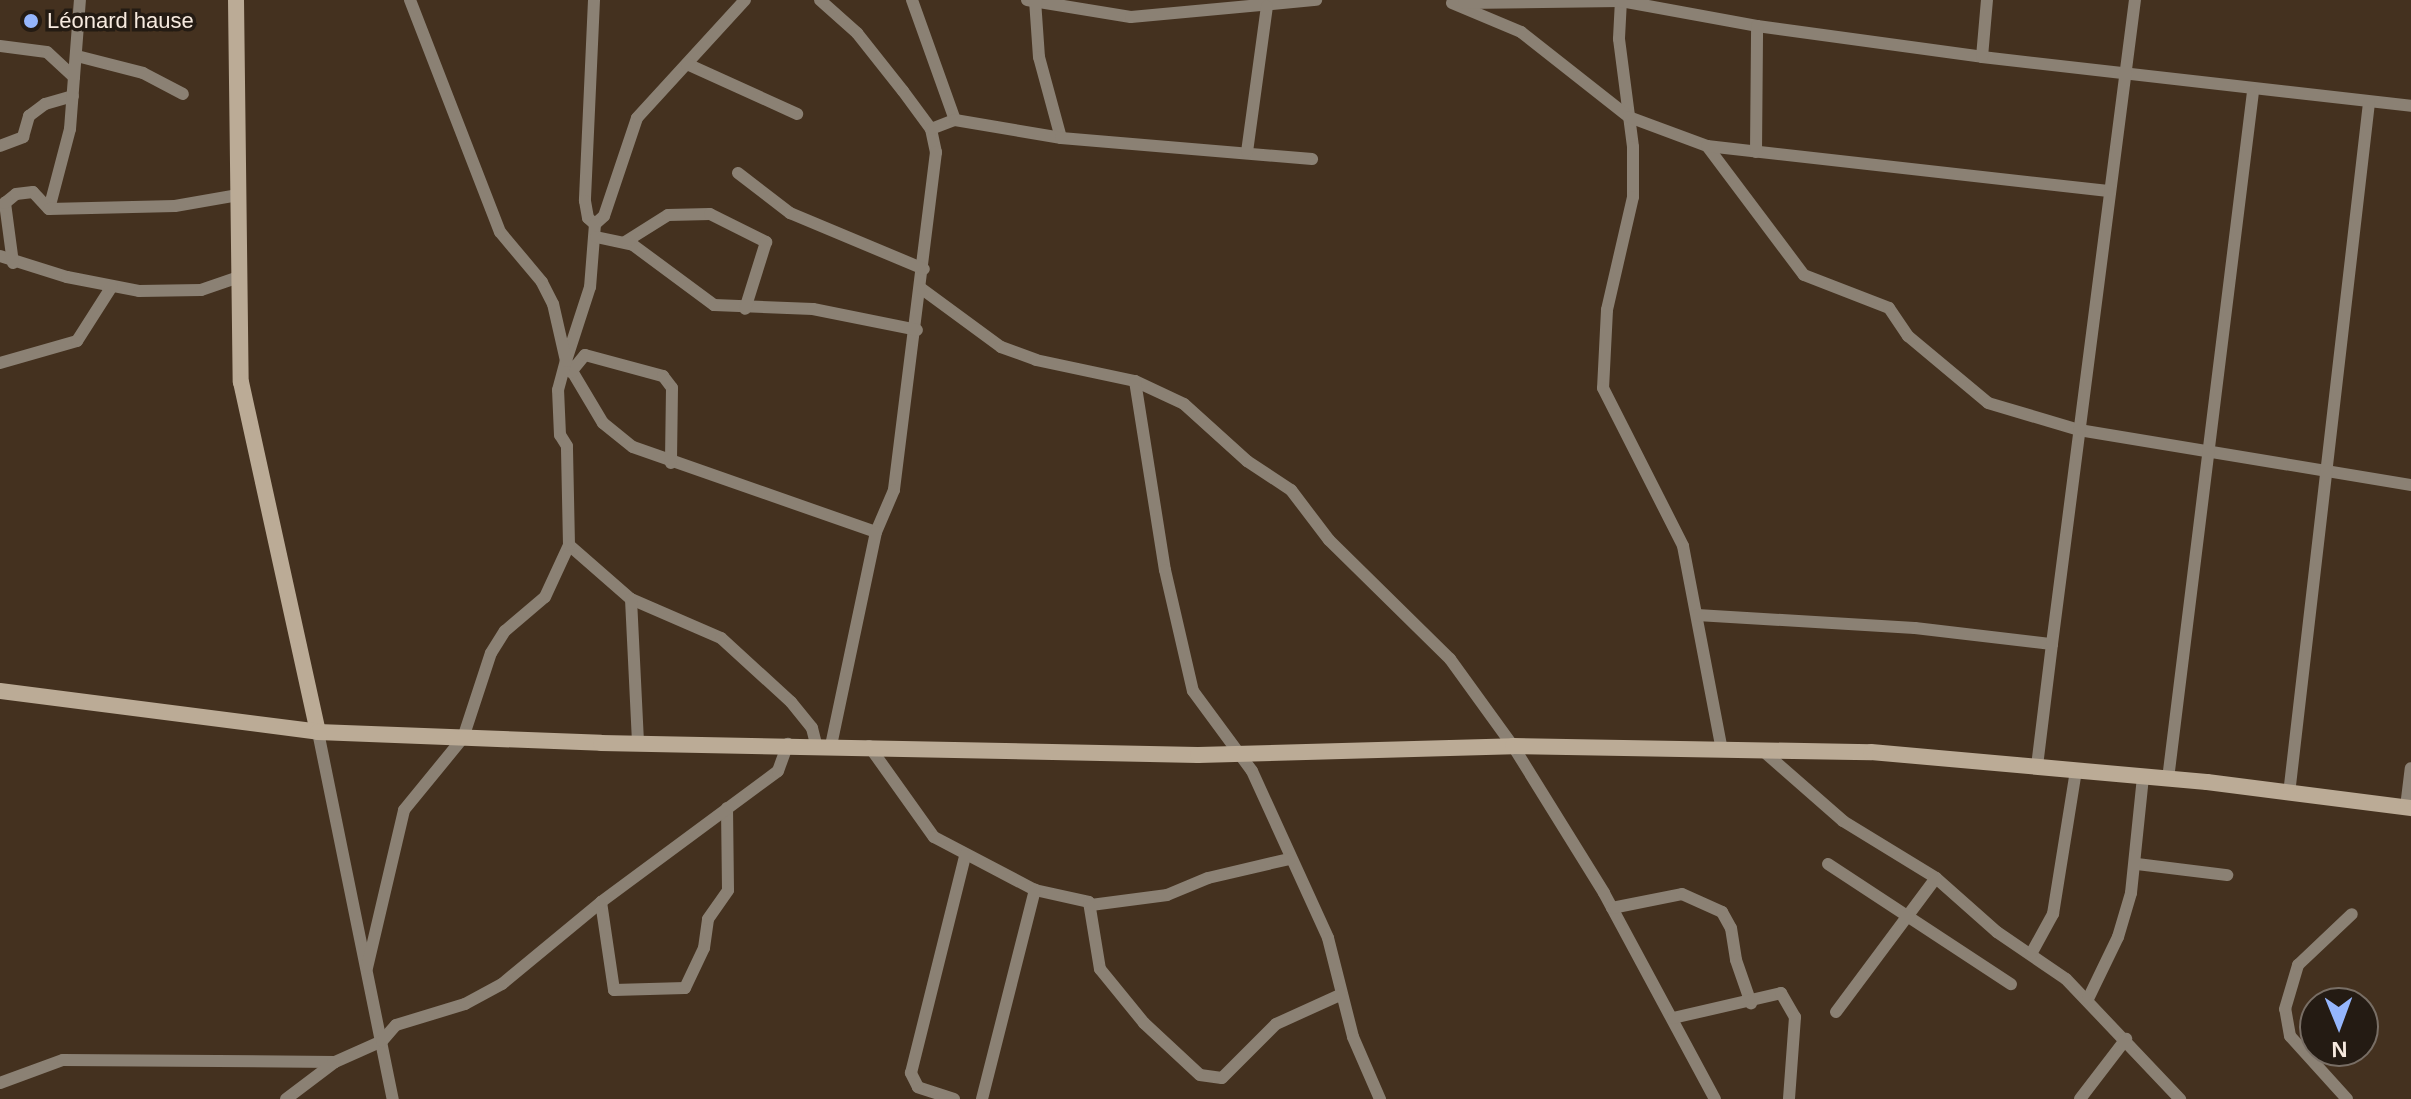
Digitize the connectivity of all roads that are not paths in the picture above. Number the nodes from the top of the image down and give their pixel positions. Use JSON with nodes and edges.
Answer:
{"nodes":[{"id":1,"x":80,"y":0,"type":"edge"},
{"id":2,"x":236,"y":0,"type":"edge"},
{"id":3,"x":410,"y":0,"type":"edge"},
{"id":4,"x":594,"y":0,"type":"edge"},
{"id":5,"x":745,"y":0,"type":"edge"},
{"id":6,"x":820,"y":0,"type":"edge"},
{"id":7,"x":912,"y":0,"type":"edge"},
{"id":8,"x":1033,"y":0,"type":"edge"},
{"id":9,"x":1316,"y":0,"type":"edge"},
{"id":10,"x":1621,"y":0,"type":"edge"},
{"id":11,"x":1987,"y":0,"type":"edge"},
{"id":12,"x":2135,"y":0,"type":"edge"},
{"id":13,"x":1449,"y":2,"type":"edge"},
{"id":14,"x":1256,"y":5,"type":"edge"},
{"id":15,"x":1757,"y":26,"type":"junction"},
{"id":16,"x":0,"y":46,"type":"edge"},
{"id":17,"x":77,"y":56,"type":"junction"},
{"id":18,"x":1982,"y":57,"type":"junction"},
{"id":19,"x":687,"y":64,"type":"junction"},
{"id":20,"x":2122,"y":75,"type":"junction"},
{"id":21,"x":74,"y":77,"type":"junction"},
{"id":22,"x":2253,"y":92,"type":"junction"},
{"id":23,"x":183,"y":94,"type":"dead end"},
{"id":24,"x":73,"y":96,"type":"junction"},
{"id":25,"x":2369,"y":103,"type":"junction"},
{"id":26,"x":2411,"y":106,"type":"edge"},
{"id":27,"x":797,"y":114,"type":"dead end"},
{"id":28,"x":1629,"y":117,"type":"junction"},
{"id":29,"x":955,"y":120,"type":"junction"},
{"id":30,"x":931,"y":129,"type":"junction"},
{"id":31,"x":1061,"y":138,"type":"junction"},
{"id":32,"x":0,"y":146,"type":"edge"},
{"id":33,"x":1707,"y":146,"type":"junction"},
{"id":34,"x":1247,"y":152,"type":"junction"},
{"id":35,"x":1756,"y":152,"type":"junction"},
{"id":36,"x":1312,"y":159,"type":"dead end"},
{"id":37,"x":738,"y":173,"type":"dead end"},
{"id":38,"x":2108,"y":191,"type":"junction"},
{"id":39,"x":238,"y":195,"type":"junction"},
{"id":40,"x":49,"y":209,"type":"junction"},
{"id":41,"x":596,"y":230,"type":"junction"},
{"id":42,"x":625,"y":242,"type":"junction"},
{"id":43,"x":0,"y":256,"type":"edge"},
{"id":44,"x":13,"y":263,"type":"junction"},
{"id":45,"x":924,"y":269,"type":"junction"},
{"id":46,"x":239,"y":277,"type":"junction"},
{"id":47,"x":112,"y":286,"type":"junction"},
{"id":48,"x":922,"y":289,"type":"junction"},
{"id":49,"x":745,"y":309,"type":"junction"},
{"id":50,"x":917,"y":330,"type":"junction"},
{"id":51,"x":0,"y":363,"type":"edge"},
{"id":52,"x":568,"y":366,"type":"junction"},
{"id":53,"x":1135,"y":381,"type":"junction"},
{"id":54,"x":2079,"y":430,"type":"junction"},
{"id":55,"x":2207,"y":452,"type":"junction"},
{"id":56,"x":671,"y":463,"type":"junction"},
{"id":57,"x":2323,"y":470,"type":"junction"},
{"id":58,"x":2411,"y":485,"type":"edge"},
{"id":59,"x":876,"y":532,"type":"junction"},
{"id":60,"x":569,"y":545,"type":"junction"},
{"id":61,"x":631,"y":599,"type":"junction"},
{"id":62,"x":1697,"y":615,"type":"junction"},
{"id":63,"x":2052,"y":644,"type":"junction"},
{"id":64,"x":0,"y":691,"type":"edge"},
{"id":65,"x":318,"y":732,"type":"junction"},
{"id":66,"x":463,"y":738,"type":"junction"},
{"id":67,"x":638,"y":743,"type":"junction"},
{"id":68,"x":788,"y":744,"type":"junction"},
{"id":69,"x":823,"y":744,"type":"junction"},
{"id":70,"x":869,"y":746,"type":"junction"},
{"id":71,"x":1513,"y":746,"type":"junction"},
{"id":72,"x":1722,"y":750,"type":"junction"},
{"id":73,"x":1762,"y":750,"type":"junction"},
{"id":74,"x":1242,"y":754,"type":"junction"},
{"id":75,"x":2037,"y":767,"type":"junction"},
{"id":76,"x":2411,"y":768,"type":"edge"},
{"id":77,"x":2076,"y":770,"type":"junction"},
{"id":78,"x":2143,"y":776,"type":"junction"},
{"id":79,"x":2168,"y":779,"type":"junction"},
{"id":80,"x":2289,"y":794,"type":"junction"},
{"id":81,"x":2408,"y":807,"type":"edge"},
{"id":82,"x":727,"y":808,"type":"junction"},
{"id":83,"x":965,"y":856,"type":"junction"},
{"id":84,"x":1289,"y":859,"type":"junction"},
{"id":85,"x":1828,"y":864,"type":"dead end"},
{"id":86,"x":2137,"y":864,"type":"junction"},
{"id":87,"x":2227,"y":875,"type":"dead end"},
{"id":88,"x":1936,"y":878,"type":"junction"},
{"id":89,"x":1035,"y":890,"type":"junction"},
{"id":90,"x":601,"y":902,"type":"junction"},
{"id":91,"x":1091,"y":905,"type":"junction"},
{"id":92,"x":1612,"y":908,"type":"junction"},
{"id":93,"x":2352,"y":914,"type":"dead end"},
{"id":94,"x":1910,"y":915,"type":"junction"},
{"id":95,"x":2031,"y":954,"type":"junction"},
{"id":96,"x":367,"y":968,"type":"junction"},
{"id":97,"x":2011,"y":984,"type":"dead end"},
{"id":98,"x":1342,"y":994,"type":"junction"},
{"id":99,"x":2088,"y":999,"type":"junction"},
{"id":100,"x":1751,"y":1003,"type":"junction"},
{"id":101,"x":1836,"y":1012,"type":"dead end"},
{"id":102,"x":1673,"y":1018,"type":"junction"},
{"id":103,"x":2126,"y":1039,"type":"junction"},
{"id":104,"x":382,"y":1041,"type":"junction"},
{"id":105,"x":335,"y":1062,"type":"junction"},
{"id":106,"x":0,"y":1083,"type":"edge"},
{"id":107,"x":286,"y":1099,"type":"edge"},
{"id":108,"x":393,"y":1099,"type":"edge"},
{"id":109,"x":954,"y":1099,"type":"edge"},
{"id":110,"x":982,"y":1099,"type":"edge"},
{"id":111,"x":1380,"y":1099,"type":"edge"},
{"id":112,"x":1715,"y":1099,"type":"edge"},
{"id":113,"x":1789,"y":1099,"type":"edge"},
{"id":114,"x":2080,"y":1099,"type":"edge"},
{"id":115,"x":2180,"y":1099,"type":"edge"},
{"id":116,"x":2347,"y":1099,"type":"edge"}],
"edges":[{"from":1,"to":17,"type":"street"},
{"from":2,"to":39,"type":"street"},
{"from":3,"to":52,"type":"street"},
{"from":4,"to":41,"type":"street"},
{"from":5,"to":19,"type":"street"},
{"from":6,"to":30,"type":"street"},
{"from":7,"to":29,"type":"street"},
{"from":8,"to":14,"type":"street"},
{"from":8,"to":31,"type":"street"},
{"from":9,"to":14,"type":"street"},
{"from":10,"to":13,"type":"street"},
{"from":10,"to":15,"type":"street"},
{"from":10,"to":28,"type":"street"},
{"from":11,"to":18,"type":"street"},
{"from":12,"to":20,"type":"street"},
{"from":13,"to":28,"type":"street"},
{"from":14,"to":34,"type":"street"},
{"from":15,"to":18,"type":"street"},
{"from":15,"to":35,"type":"street"},
{"from":16,"to":21,"type":"street"},
{"from":17,"to":21,"type":"street"},
{"from":17,"to":23,"type":"street"},
{"from":18,"to":20,"type":"street"},
{"from":19,"to":27,"type":"street"},
{"from":19,"to":41,"type":"street"},
{"from":20,"to":22,"type":"street"},
{"from":20,"to":38,"type":"street"},
{"from":21,"to":24,"type":"street"},
{"from":22,"to":25,"type":"street"},
{"from":22,"to":55,"type":"street"},
{"from":24,"to":32,"type":"street"},
{"from":24,"to":40,"type":"street"},
{"from":25,"to":26,"type":"street"},
{"from":25,"to":57,"type":"street"},
{"from":28,"to":33,"type":"street"},
{"from":28,"to":62,"type":"street"},
{"from":29,"to":30,"type":"street"},
{"from":29,"to":31,"type":"street"},
{"from":30,"to":45,"type":"street"},
{"from":31,"to":34,"type":"street"},
{"from":33,"to":35,"type":"street"},
{"from":33,"to":54,"type":"street"},
{"from":34,"to":36,"type":"street"},
{"from":35,"to":38,"type":"street"},
{"from":37,"to":45,"type":"street"},
{"from":38,"to":54,"type":"street"},
{"from":39,"to":40,"type":"street"},
{"from":39,"to":46,"type":"street"},
{"from":40,"to":44,"type":"street"},
{"from":41,"to":42,"type":"street"},
{"from":41,"to":52,"type":"street"},
{"from":42,"to":49,"type":"street"},
{"from":42,"to":49,"type":"street"},
{"from":43,"to":44,"type":"street"},
{"from":44,"to":47,"type":"street"},
{"from":45,"to":48,"type":"street"},
{"from":46,"to":47,"type":"street"},
{"from":46,"to":65,"type":"street"},
{"from":47,"to":51,"type":"street"},
{"from":48,"to":50,"type":"street"},
{"from":48,"to":53,"type":"street"},
{"from":49,"to":50,"type":"street"},
{"from":50,"to":59,"type":"street"},
{"from":52,"to":56,"type":"street"},
{"from":52,"to":56,"type":"street"},
{"from":52,"to":60,"type":"street"},
{"from":53,"to":71,"type":"street"},
{"from":53,"to":74,"type":"street"},
{"from":54,"to":55,"type":"street"},
{"from":54,"to":63,"type":"street"},
{"from":55,"to":57,"type":"street"},
{"from":55,"to":79,"type":"street"},
{"from":56,"to":59,"type":"street"},
{"from":57,"to":58,"type":"street"},
{"from":57,"to":80,"type":"street"},
{"from":59,"to":69,"type":"street"},
{"from":60,"to":61,"type":"street"},
{"from":60,"to":66,"type":"street"},
{"from":61,"to":67,"type":"street"},
{"from":61,"to":69,"type":"street"},
{"from":62,"to":63,"type":"street"},
{"from":62,"to":72,"type":"street"},
{"from":63,"to":75,"type":"street"},
{"from":64,"to":65,"type":"street"},
{"from":65,"to":66,"type":"street"},
{"from":65,"to":96,"type":"street"},
{"from":66,"to":67,"type":"street"},
{"from":66,"to":96,"type":"street"},
{"from":67,"to":68,"type":"street"},
{"from":68,"to":69,"type":"street"},
{"from":68,"to":82,"type":"street"},
{"from":69,"to":70,"type":"street"},
{"from":70,"to":74,"type":"street"},
{"from":70,"to":83,"type":"street"},
{"from":71,"to":72,"type":"street"},
{"from":71,"to":74,"type":"street"},
{"from":71,"to":92,"type":"street"},
{"from":72,"to":73,"type":"street"},
{"from":73,"to":75,"type":"street"},
{"from":73,"to":88,"type":"street"},
{"from":74,"to":84,"type":"street"},
{"from":75,"to":77,"type":"street"},
{"from":76,"to":81,"type":"street"},
{"from":77,"to":78,"type":"street"},
{"from":77,"to":95,"type":"street"},
{"from":78,"to":79,"type":"street"},
{"from":78,"to":86,"type":"street"},
{"from":79,"to":80,"type":"street"},
{"from":80,"to":81,"type":"street"},
{"from":82,"to":90,"type":"street"},
{"from":82,"to":90,"type":"street"},
{"from":83,"to":89,"type":"street"},
{"from":83,"to":109,"type":"street"},
{"from":84,"to":91,"type":"street"},
{"from":84,"to":98,"type":"street"},
{"from":85,"to":94,"type":"street"},
{"from":86,"to":87,"type":"street"},
{"from":86,"to":99,"type":"street"},
{"from":88,"to":94,"type":"street"},
{"from":88,"to":95,"type":"street"},
{"from":89,"to":91,"type":"street"},
{"from":89,"to":110,"type":"street"},
{"from":90,"to":104,"type":"street"},
{"from":91,"to":98,"type":"street"},
{"from":92,"to":100,"type":"street"},
{"from":92,"to":102,"type":"street"},
{"from":93,"to":116,"type":"street"},
{"from":94,"to":97,"type":"street"},
{"from":94,"to":101,"type":"street"},
{"from":95,"to":99,"type":"street"},
{"from":96,"to":104,"type":"street"},
{"from":98,"to":111,"type":"street"},
{"from":99,"to":103,"type":"street"},
{"from":100,"to":102,"type":"street"},
{"from":100,"to":113,"type":"street"},
{"from":102,"to":112,"type":"street"},
{"from":103,"to":114,"type":"street"},
{"from":103,"to":115,"type":"street"},
{"from":104,"to":105,"type":"street"},
{"from":104,"to":108,"type":"street"},
{"from":105,"to":106,"type":"street"},
{"from":105,"to":107,"type":"street"}]}
